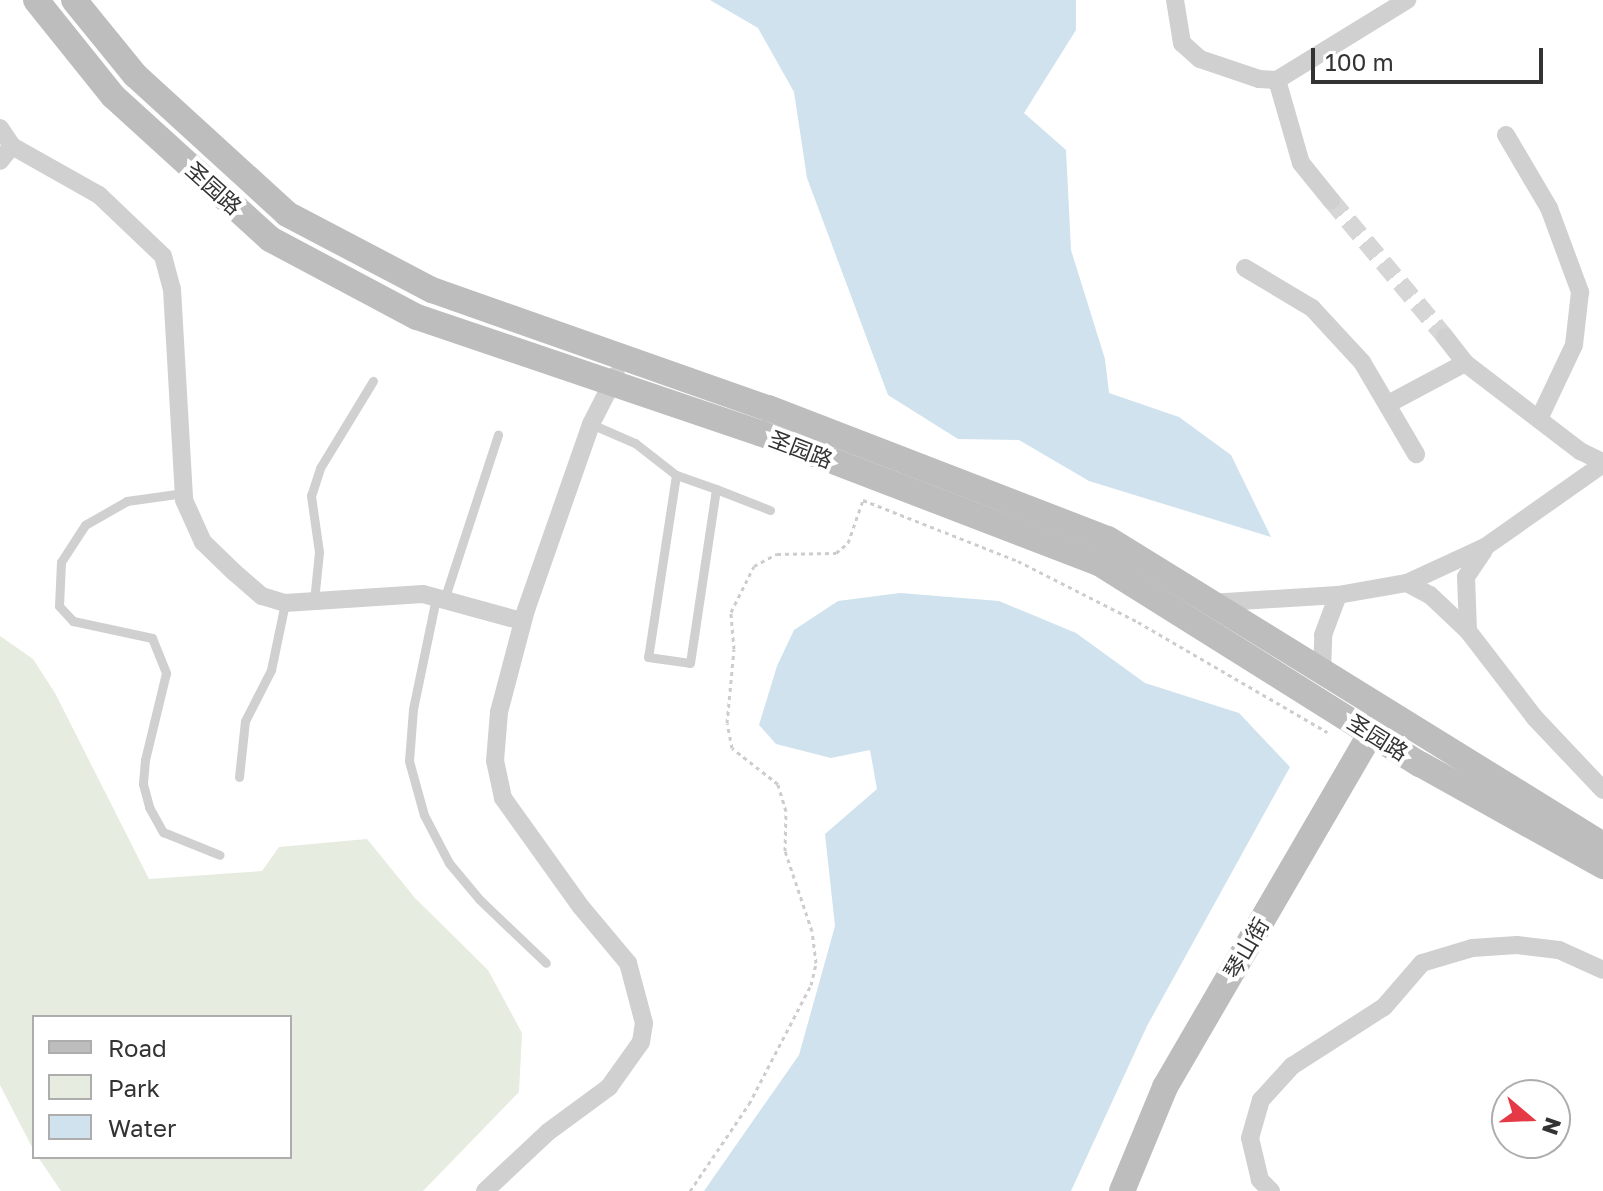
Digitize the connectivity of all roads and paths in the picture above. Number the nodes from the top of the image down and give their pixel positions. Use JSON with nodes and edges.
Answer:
{"nodes":[{"id":1,"x":36,"y":0,"type":"edge"},
{"id":2,"x":74,"y":0,"type":"edge"},
{"id":3,"x":1175,"y":0,"type":"edge"},
{"id":4,"x":1407,"y":0,"type":"edge"},
{"id":5,"x":1277,"y":80,"type":"junction"},
{"id":6,"x":0,"y":128,"type":"edge"},
{"id":7,"x":1506,"y":135,"type":"dead end"},
{"id":8,"x":6,"y":153,"type":"edge"},
{"id":9,"x":1331,"y":200,"type":"tunnel mouth"},
{"id":10,"x":1245,"y":268,"type":"dead end"},
{"id":11,"x":1445,"y":337,"type":"tunnel mouth"},
{"id":12,"x":623,"y":357,"type":"junction"},
{"id":13,"x":1465,"y":363,"type":"junction"},
{"id":14,"x":373,"y":381,"type":"dead end"},
{"id":15,"x":612,"y":383,"type":"junction"},
{"id":16,"x":1390,"y":403,"type":"junction"},
{"id":17,"x":1539,"y":419,"type":"junction"},
{"id":18,"x":591,"y":424,"type":"junction"},
{"id":19,"x":498,"y":435,"type":"dead end"},
{"id":20,"x":1416,"y":454,"type":"dead end"},
{"id":21,"x":1603,"y":463,"type":"edge"},
{"id":22,"x":676,"y":475,"type":"junction"},
{"id":23,"x":716,"y":489,"type":"junction"},
{"id":24,"x":184,"y":493,"type":"junction"},
{"id":25,"x":770,"y":510,"type":"dead end"},
{"id":26,"x":1485,"y":547,"type":"junction"},
{"id":27,"x":1407,"y":583,"type":"junction"},
{"id":28,"x":1338,"y":595,"type":"junction"},
{"id":29,"x":440,"y":599,"type":"junction"},
{"id":30,"x":314,"y":601,"type":"junction"},
{"id":31,"x":285,"y":603,"type":"junction"},
{"id":32,"x":1210,"y":603,"type":"junction"},
{"id":33,"x":522,"y":621,"type":"junction"},
{"id":34,"x":1468,"y":631,"type":"junction"},
{"id":35,"x":1322,"y":672,"type":"junction"},
{"id":36,"x":1377,"y":722,"type":"junction"},
{"id":37,"x":1334,"y":736,"type":"dead end"},
{"id":38,"x":239,"y":777,"type":"dead end"},
{"id":39,"x":1603,"y":790,"type":"edge"},
{"id":40,"x":1603,"y":845,"type":"edge"},
{"id":41,"x":220,"y":855,"type":"dead end"},
{"id":42,"x":1603,"y":866,"type":"edge"},
{"id":43,"x":546,"y":963,"type":"dead end"},
{"id":44,"x":1603,"y":970,"type":"edge"},
{"id":45,"x":485,"y":1191,"type":"edge"},
{"id":46,"x":690,"y":1191,"type":"edge"},
{"id":47,"x":1122,"y":1191,"type":"edge"},
{"id":48,"x":1271,"y":1191,"type":"edge"}],
"edges":[{"from":1,"to":15,"type":"street","name":"圣园路"},
{"from":2,"to":12,"type":"street","name":"圣园路"},
{"from":3,"to":5,"type":"street"},
{"from":4,"to":5,"type":"street"},
{"from":5,"to":9,"type":"street"},
{"from":6,"to":8,"type":"street"},
{"from":7,"to":17,"type":"street"},
{"from":8,"to":24,"type":"street"},
{"from":10,"to":16,"type":"street"},
{"from":11,"to":13,"type":"street"},
{"from":12,"to":15,"type":"street"},
{"from":12,"to":32,"type":"street","name":"圣园路"},
{"from":13,"to":16,"type":"street"},
{"from":13,"to":17,"type":"street"},
{"from":14,"to":30,"type":"lane"},
{"from":15,"to":18,"type":"street"},
{"from":15,"to":36,"type":"street","name":"圣园路"},
{"from":16,"to":20,"type":"street"},
{"from":17,"to":21,"type":"street"},
{"from":18,"to":22,"type":"lane"},
{"from":18,"to":33,"type":"street"},
{"from":19,"to":29,"type":"lane"},
{"from":21,"to":26,"type":"street"},
{"from":22,"to":23,"type":"lane"},
{"from":22,"to":23,"type":"lane"},
{"from":23,"to":25,"type":"lane"},
{"from":24,"to":31,"type":"street"},
{"from":24,"to":41,"type":"lane"},
{"from":26,"to":27,"type":"street"},
{"from":26,"to":34,"type":"street"},
{"from":27,"to":28,"type":"street"},
{"from":27,"to":34,"type":"street"},
{"from":28,"to":32,"type":"street"},
{"from":28,"to":35,"type":"street"},
{"from":29,"to":30,"type":"street"},
{"from":29,"to":33,"type":"street"},
{"from":29,"to":43,"type":"lane"},
{"from":30,"to":31,"type":"street"},
{"from":31,"to":38,"type":"lane"},
{"from":32,"to":35,"type":"street","name":"圣园路"},
{"from":33,"to":45,"type":"street"},
{"from":34,"to":39,"type":"street"},
{"from":35,"to":36,"type":"street","name":"圣园路"},
{"from":36,"to":40,"type":"street","name":"圣园路"},
{"from":36,"to":42,"type":"street","name":"圣园路"},
{"from":36,"to":47,"type":"street","name":"琴山街"},
{"from":37,"to":46,"type":"path"},
{"from":44,"to":48,"type":"street"}]}
